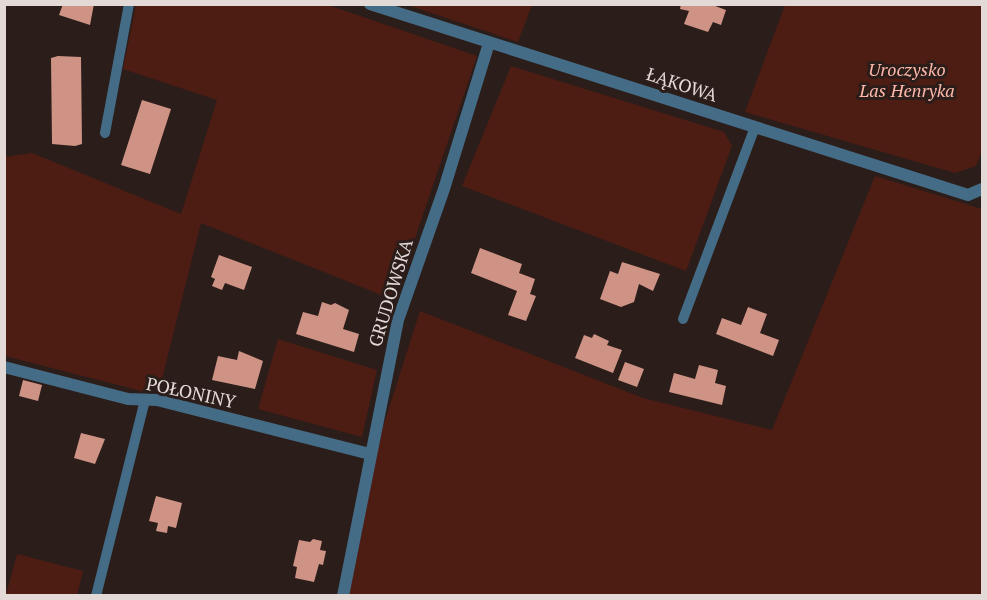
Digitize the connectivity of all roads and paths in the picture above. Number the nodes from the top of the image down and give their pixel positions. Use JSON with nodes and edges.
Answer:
{"nodes":[{"id":1,"x":129,"y":4,"type":"edge"},
{"id":2,"x":370,"y":4,"type":"edge"},
{"id":3,"x":489,"y":43,"type":"junction"},
{"id":4,"x":755,"y":127,"type":"junction"},
{"id":5,"x":105,"y":133,"type":"dead end"},
{"id":6,"x":982,"y":189,"type":"edge"},
{"id":7,"x":683,"y":319,"type":"dead end"},
{"id":8,"x":4,"y":367,"type":"edge"},
{"id":9,"x":145,"y":400,"type":"junction"},
{"id":10,"x":370,"y":454,"type":"junction"},
{"id":11,"x":96,"y":596,"type":"edge"},
{"id":12,"x":343,"y":596,"type":"edge"}],
"edges":[{"from":1,"to":5,"type":"lane"},
{"from":2,"to":3,"type":"street","name":"ŁĄKOWA"},
{"from":3,"to":4,"type":"street","name":"ŁĄKOWA"},
{"from":3,"to":10,"type":"street","name":"GRUDOWSKA"},
{"from":4,"to":6,"type":"street","name":"ŁĄKOWA"},
{"from":4,"to":7,"type":"lane"},
{"from":8,"to":9,"type":"street","name":"POŁONINY"},
{"from":9,"to":10,"type":"street","name":"POŁONINY"},
{"from":9,"to":11,"type":"lane"},
{"from":10,"to":12,"type":"street","name":"GRUDOWSKA"}]}
